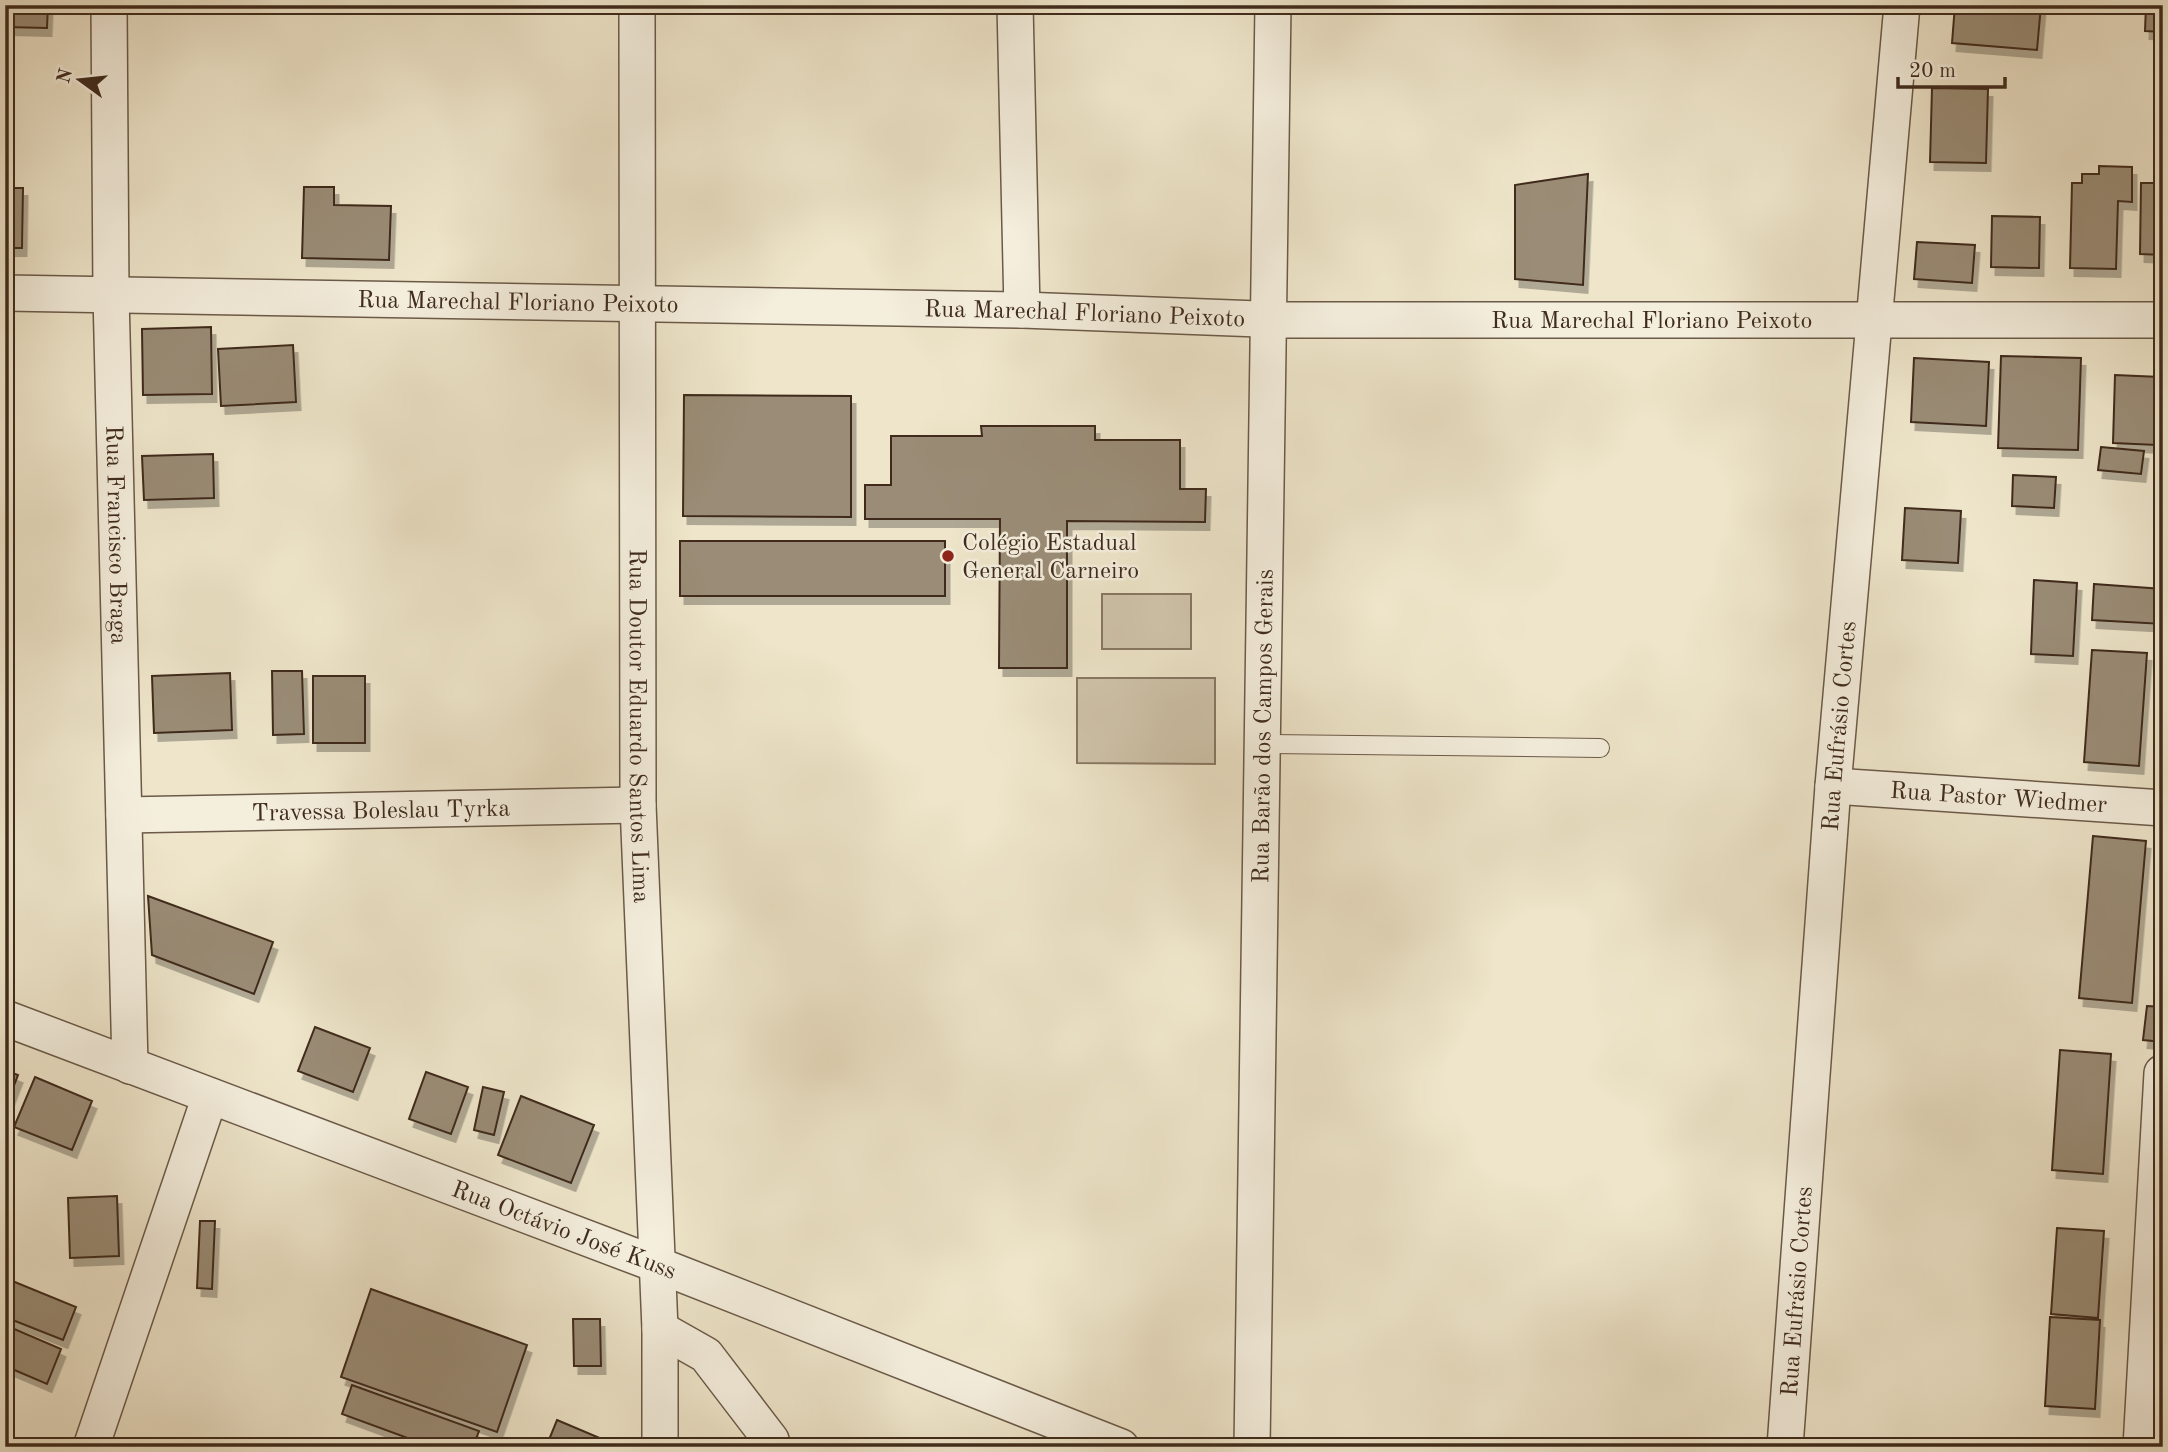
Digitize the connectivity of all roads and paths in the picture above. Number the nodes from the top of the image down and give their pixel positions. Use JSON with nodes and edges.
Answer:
{"nodes":[{"id":1,"x":109,"y":5,"type":"edge"},
{"id":2,"x":637,"y":5,"type":"edge"},
{"id":3,"x":1015,"y":5,"type":"edge"},
{"id":4,"x":1273,"y":5,"type":"edge"},
{"id":5,"x":1902,"y":5,"type":"edge"},
{"id":6,"x":5,"y":293,"type":"edge"},
{"id":7,"x":111,"y":295,"type":"junction"},
{"id":8,"x":637,"y":303,"type":"junction"},
{"id":9,"x":1022,"y":310,"type":"junction"},
{"id":10,"x":1269,"y":320,"type":"junction"},
{"id":11,"x":1876,"y":320,"type":"junction"},
{"id":12,"x":2163,"y":320,"type":"edge"},
{"id":13,"x":1262,"y":744,"type":"junction"},
{"id":14,"x":1600,"y":748,"type":"dead end"},
{"id":15,"x":1833,"y":786,"type":"junction"},
{"id":16,"x":638,"y":806,"type":"junction"},
{"id":17,"x":2163,"y":808,"type":"edge"},
{"id":18,"x":124,"y":815,"type":"junction"},
{"id":19,"x":5,"y":1018,"type":"edge"},
{"id":20,"x":130,"y":1066,"type":"junction"},
{"id":21,"x":2162,"y":1073,"type":"edge"},
{"id":22,"x":210,"y":1096,"type":"junction"},
{"id":23,"x":658,"y":1265,"type":"junction"},
{"id":24,"x":660,"y":1329,"type":"junction"},
{"id":25,"x":1044,"y":1433,"type":"edge"},
{"id":26,"x":91,"y":1447,"type":"edge"},
{"id":27,"x":660,"y":1447,"type":"edge"},
{"id":28,"x":773,"y":1447,"type":"edge"},
{"id":29,"x":1121,"y":1447,"type":"edge"},
{"id":30,"x":1252,"y":1447,"type":"edge"},
{"id":31,"x":1785,"y":1447,"type":"edge"},
{"id":32,"x":2141,"y":1447,"type":"edge"}],
"edges":[{"from":1,"to":7,"type":"street","name":"Rua Francisco Braga"},
{"from":2,"to":8,"type":"street","name":"Rua Doutor Eduardo Santos Lima"},
{"from":3,"to":9,"type":"street"},
{"from":4,"to":10,"type":"street","name":"Rua Barão dos Campos Gerais"},
{"from":5,"to":11,"type":"street","name":"Rua Eufrásio Cortes"},
{"from":6,"to":7,"type":"street","name":"Rua Marechal Floriano Peixoto"},
{"from":7,"to":8,"type":"street","name":"Rua Marechal Floriano Peixoto"},
{"from":7,"to":18,"type":"street","name":"Rua Francisco Braga"},
{"from":8,"to":9,"type":"street","name":"Rua Marechal Floriano Peixoto"},
{"from":8,"to":16,"type":"street","name":"Rua Doutor Eduardo Santos Lima"},
{"from":9,"to":10,"type":"street","name":"Rua Marechal Floriano Peixoto"},
{"from":10,"to":11,"type":"street","name":"Rua Marechal Floriano Peixoto"},
{"from":10,"to":13,"type":"street","name":"Rua Barão dos Campos Gerais"},
{"from":11,"to":12,"type":"street","name":"Rua Marechal Floriano Peixoto"},
{"from":11,"to":15,"type":"street","name":"Rua Eufrásio Cortes"},
{"from":13,"to":14,"type":"lane"},
{"from":13,"to":30,"type":"street","name":"Rua Barão dos Campos Gerais"},
{"from":15,"to":17,"type":"street","name":"Rua Pastor Wiedmer"},
{"from":15,"to":31,"type":"street","name":"Rua Eufrásio Cortes"},
{"from":16,"to":18,"type":"street","name":"Travessa Boleslau Tyrka"},
{"from":16,"to":23,"type":"street","name":"Rua Doutor Eduardo Santos Lima"},
{"from":18,"to":20,"type":"street","name":"Rua Francisco Braga"},
{"from":19,"to":20,"type":"street","name":"Rua Octávio José Kuss"},
{"from":20,"to":22,"type":"street","name":"Rua Octávio José Kuss"},
{"from":21,"to":32,"type":"street"},
{"from":22,"to":23,"type":"street","name":"Rua Octávio José Kuss"},
{"from":22,"to":26,"type":"street"},
{"from":23,"to":24,"type":"street","name":"Rua Doutor Eduardo Santos Lima"},
{"from":23,"to":25,"type":"street","name":"Rua Octávio José Kuss"},
{"from":24,"to":27,"type":"street","name":"Rua Doutor Eduardo Santos Lima"},
{"from":24,"to":28,"type":"street"},
{"from":25,"to":29,"type":"street","name":"Rua Octávio José Kuss"}]}
